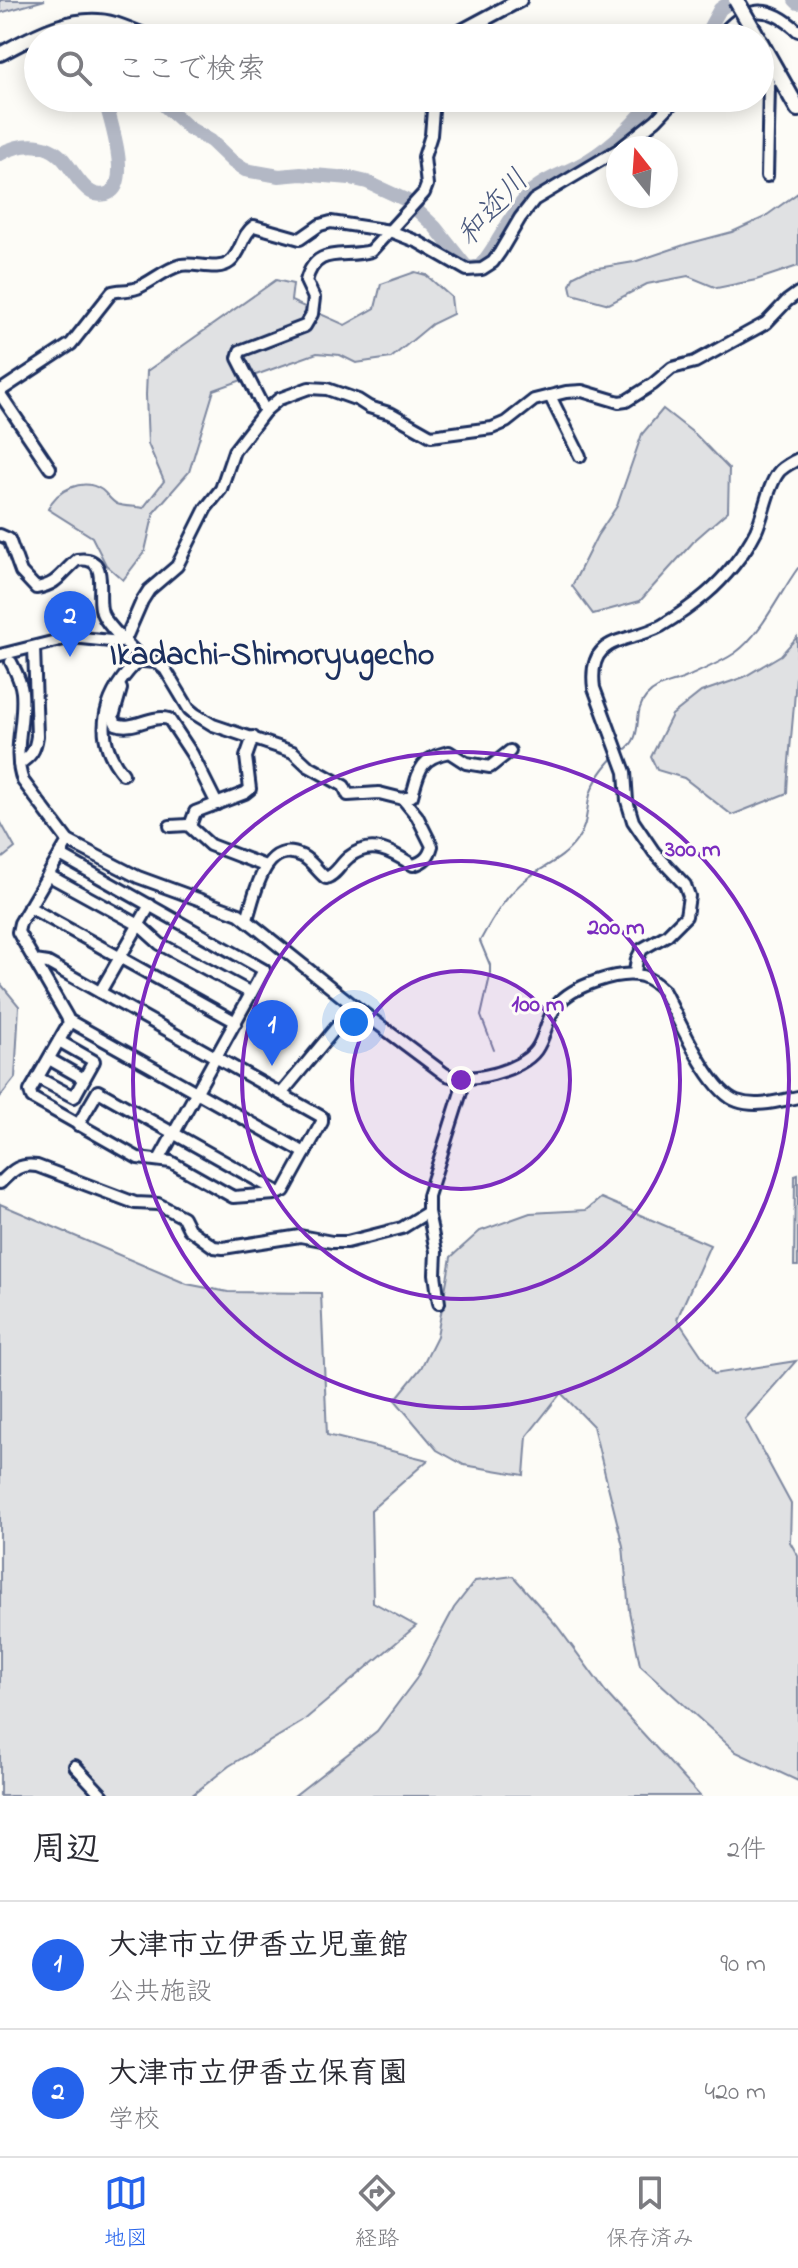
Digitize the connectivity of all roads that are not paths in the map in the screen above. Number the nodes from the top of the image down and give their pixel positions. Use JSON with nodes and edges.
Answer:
{"nodes":[{"id":1,"x":520,"y":0,"type":"edge"},
{"id":2,"x":736,"y":0,"type":"edge"},
{"id":3,"x":70,"y":24,"type":"edge"},
{"id":4,"x":116,"y":24,"type":"edge"},
{"id":5,"x":476,"y":24,"type":"edge"},
{"id":6,"x":732,"y":24,"type":"edge"},
{"id":7,"x":750,"y":24,"type":"edge"},
{"id":8,"x":798,"y":31,"type":"edge"},
{"id":9,"x":24,"y":42,"type":"edge"},
{"id":10,"x":0,"y":54,"type":"edge"},
{"id":11,"x":774,"y":67,"type":"edge"},
{"id":12,"x":798,"y":109,"type":"edge"},
{"id":13,"x":433,"y":112,"type":"edge"},
{"id":14,"x":664,"y":112,"type":"edge"},
{"id":15,"x":769,"y":112,"type":"edge"},
{"id":16,"x":636,"y":136,"type":"edge"},
{"id":17,"x":606,"y":157,"type":"edge"},
{"id":18,"x":767,"y":176,"type":"dead end"},
{"id":19,"x":390,"y":231,"type":"junction"},
{"id":20,"x":798,"y":293,"type":"edge"},
{"id":21,"x":0,"y":393,"type":"edge"},
{"id":22,"x":550,"y":396,"type":"junction"},
{"id":23,"x":265,"y":411,"type":"junction"},
{"id":24,"x":580,"y":456,"type":"dead end"},
{"id":25,"x":798,"y":459,"type":"edge"},
{"id":26,"x":50,"y":468,"type":"dead end"},
{"id":27,"x":0,"y":535,"type":"edge"},
{"id":28,"x":125,"y":640,"type":"junction"},
{"id":29,"x":34,"y":647,"type":"junction"},
{"id":30,"x":0,"y":655,"type":"edge"},
{"id":31,"x":141,"y":658,"type":"junction"},
{"id":32,"x":11,"y":662,"type":"dead end"},
{"id":33,"x":119,"y":685,"type":"junction"},
{"id":34,"x":253,"y":737,"type":"junction"},
{"id":35,"x":510,"y":751,"type":"dead end"},
{"id":36,"x":19,"y":764,"type":"junction"},
{"id":37,"x":123,"y":774,"type":"dead end"},
{"id":38,"x":403,"y":799,"type":"junction"},
{"id":39,"x":217,"y":804,"type":"junction"},
{"id":40,"x":170,"y":826,"type":"dead end"},
{"id":41,"x":190,"y":826,"type":"junction"},
{"id":42,"x":68,"y":841,"type":"junction"},
{"id":43,"x":60,"y":855,"type":"junction"},
{"id":44,"x":265,"y":866,"type":"junction"},
{"id":45,"x":48,"y":875,"type":"junction"},
{"id":46,"x":150,"y":905,"type":"junction"},
{"id":47,"x":29,"y":907,"type":"junction"},
{"id":48,"x":247,"y":919,"type":"junction"},
{"id":49,"x":139,"y":925,"type":"junction"},
{"id":50,"x":120,"y":958,"type":"junction"},
{"id":51,"x":35,"y":961,"type":"junction"},
{"id":52,"x":635,"y":972,"type":"dead end"},
{"id":53,"x":100,"y":992,"type":"junction"},
{"id":54,"x":251,"y":993,"type":"junction"},
{"id":55,"x":354,"y":1006,"type":"junction"},
{"id":56,"x":68,"y":1020,"type":"junction"},
{"id":57,"x":236,"y":1022,"type":"junction"},
{"id":58,"x":59,"y":1041,"type":"junction"},
{"id":59,"x":216,"y":1057,"type":"junction"},
{"id":60,"x":49,"y":1059,"type":"junction"},
{"id":61,"x":38,"y":1078,"type":"junction"},
{"id":62,"x":461,"y":1078,"type":"junction"},
{"id":63,"x":84,"y":1079,"type":"junction"},
{"id":64,"x":197,"y":1092,"type":"junction"},
{"id":65,"x":281,"y":1094,"type":"junction"},
{"id":66,"x":798,"y":1097,"type":"edge"},
{"id":67,"x":78,"y":1125,"type":"junction"},
{"id":68,"x":174,"y":1133,"type":"junction"},
{"id":69,"x":305,"y":1153,"type":"junction"},
{"id":70,"x":159,"y":1160,"type":"junction"},
{"id":71,"x":0,"y":1183,"type":"edge"},
{"id":72,"x":280,"y":1193,"type":"junction"},
{"id":73,"x":428,"y":1212,"type":"junction"},
{"id":74,"x":439,"y":1303,"type":"dead end"},
{"id":75,"x":75,"y":1766,"type":"dead end"},
{"id":76,"x":103,"y":1796,"type":"edge"}],
"edges":[{"from":1,"to":5,"type":"main road"},
{"from":2,"to":7,"type":"highway","bridge":true},
{"from":3,"to":4,"type":"main road"},
{"from":6,"to":8,"type":"street"},
{"from":9,"to":10,"type":"main road"},
{"from":11,"to":12,"type":"highway"},
{"from":13,"to":19,"type":"street"},
{"from":14,"to":16,"type":"street"},
{"from":15,"to":18,"type":"street"},
{"from":17,"to":19,"type":"street"},
{"from":19,"to":21,"type":"street"},
{"from":19,"to":23,"type":"street"},
{"from":20,"to":22,"type":"street"},
{"from":21,"to":26,"type":"street"},
{"from":22,"to":23,"type":"street"},
{"from":22,"to":24,"type":"street"},
{"from":23,"to":28,"type":"street"},
{"from":25,"to":52,"type":"street"},
{"from":27,"to":28,"type":"street"},
{"from":28,"to":29,"type":"street"},
{"from":28,"to":31,"type":"street"},
{"from":29,"to":30,"type":"street"},
{"from":29,"to":36,"type":"street"},
{"from":31,"to":33,"type":"street"},
{"from":31,"to":34,"type":"street"},
{"from":32,"to":36,"type":"street"},
{"from":33,"to":37,"type":"street"},
{"from":33,"to":39,"type":"street"},
{"from":34,"to":38,"type":"street"},
{"from":34,"to":39,"type":"street"},
{"from":35,"to":38,"type":"street"},
{"from":36,"to":42,"type":"street"},
{"from":38,"to":44,"type":"street"},
{"from":39,"to":41,"type":"street"},
{"from":40,"to":41,"type":"street"},
{"from":41,"to":44,"type":"street"},
{"from":42,"to":43,"type":"street"},
{"from":42,"to":48,"type":"street"},
{"from":43,"to":45,"type":"street"},
{"from":43,"to":46,"type":"street"},
{"from":44,"to":48,"type":"street"},
{"from":45,"to":47,"type":"street"},
{"from":45,"to":49,"type":"street"},
{"from":46,"to":49,"type":"street"},
{"from":46,"to":54,"type":"street"},
{"from":47,"to":50,"type":"street"},
{"from":47,"to":51,"type":"street"},
{"from":48,"to":55,"type":"street"},
{"from":49,"to":50,"type":"street"},
{"from":49,"to":54,"type":"street"},
{"from":50,"to":53,"type":"street"},
{"from":50,"to":57,"type":"street"},
{"from":51,"to":53,"type":"street"},
{"from":51,"to":56,"type":"street"},
{"from":53,"to":59,"type":"street"},
{"from":54,"to":57,"type":"street"},
{"from":55,"to":62,"type":"street"},
{"from":55,"to":65,"type":"street"},
{"from":56,"to":58,"type":"street"},
{"from":56,"to":64,"type":"street"},
{"from":57,"to":59,"type":"street"},
{"from":58,"to":60,"type":"street"},
{"from":58,"to":63,"type":"street"},
{"from":59,"to":64,"type":"street"},
{"from":59,"to":65,"type":"street"},
{"from":60,"to":61,"type":"street"},
{"from":60,"to":63,"type":"street"},
{"from":61,"to":63,"type":"street"},
{"from":61,"to":67,"type":"street"},
{"from":62,"to":66,"type":"street"},
{"from":62,"to":73,"type":"street"},
{"from":64,"to":68,"type":"street"},
{"from":64,"to":69,"type":"street"},
{"from":65,"to":69,"type":"street"},
{"from":67,"to":68,"type":"street"},
{"from":67,"to":70,"type":"street"},
{"from":68,"to":70,"type":"street"},
{"from":68,"to":72,"type":"street"},
{"from":69,"to":72,"type":"street"},
{"from":70,"to":72,"type":"street"},
{"from":71,"to":73,"type":"street"},
{"from":73,"to":74,"type":"street"},
{"from":75,"to":76,"type":"street"}]}
